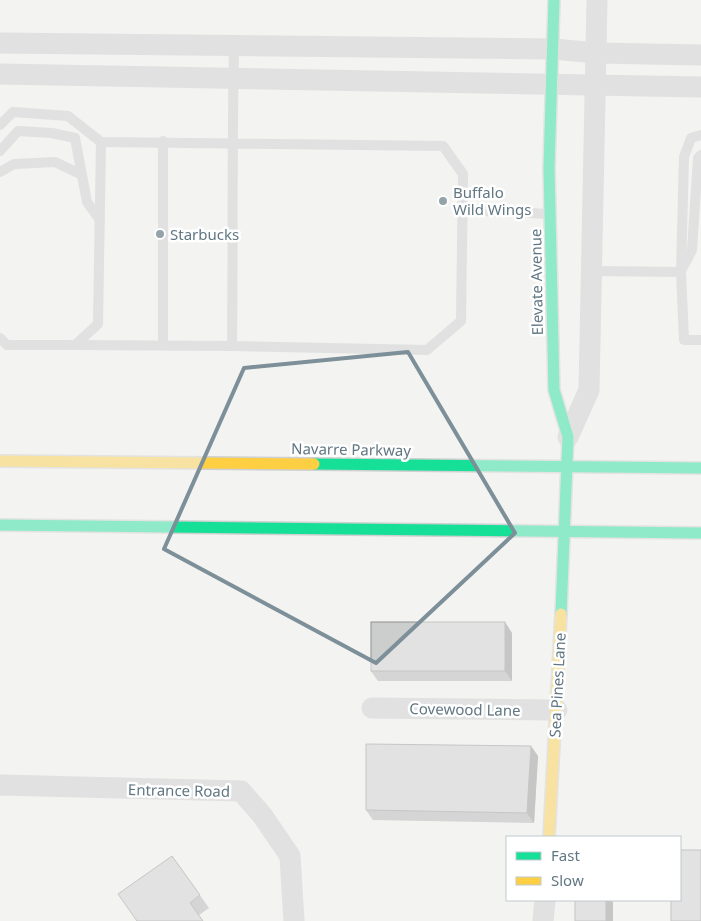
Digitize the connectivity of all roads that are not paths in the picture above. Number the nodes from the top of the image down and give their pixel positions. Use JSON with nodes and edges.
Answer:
{"nodes":[{"id":1,"x":554,"y":0,"type":"edge"},
{"id":2,"x":597,"y":0,"type":"edge"},
{"id":3,"x":0,"y":43,"type":"edge"},
{"id":4,"x":234,"y":46,"type":"junction"},
{"id":5,"x":554,"y":49,"type":"junction"},
{"id":6,"x":596,"y":53,"type":"junction"},
{"id":7,"x":701,"y":55,"type":"edge"},
{"id":8,"x":0,"y":74,"type":"edge"},
{"id":9,"x":234,"y":78,"type":"junction"},
{"id":10,"x":552,"y":84,"type":"junction"},
{"id":11,"x":596,"y":85,"type":"junction"},
{"id":12,"x":701,"y":87,"type":"edge"},
{"id":13,"x":0,"y":125,"type":"edge"},
{"id":14,"x":701,"y":135,"type":"edge"},
{"id":15,"x":163,"y":141,"type":"junction"},
{"id":16,"x":101,"y":142,"type":"junction"},
{"id":17,"x":234,"y":142,"type":"junction"},
{"id":18,"x":0,"y":151,"type":"edge"},
{"id":19,"x":701,"y":155,"type":"edge"},
{"id":20,"x":0,"y":172,"type":"edge"},
{"id":21,"x":82,"y":175,"type":"junction"},
{"id":22,"x":699,"y":175,"type":"edge"},
{"id":23,"x":463,"y":210,"type":"junction"},
{"id":24,"x":550,"y":214,"type":"junction"},
{"id":25,"x":100,"y":220,"type":"junction"},
{"id":26,"x":592,"y":271,"type":"junction"},
{"id":27,"x":681,"y":272,"type":"junction"},
{"id":28,"x":0,"y":338,"type":"edge"},
{"id":29,"x":701,"y":340,"type":"edge"},
{"id":30,"x":75,"y":345,"type":"junction"},
{"id":31,"x":163,"y":345,"type":"junction"},
{"id":32,"x":232,"y":346,"type":"junction"},
{"id":33,"x":568,"y":437,"type":"junction"},
{"id":34,"x":0,"y":461,"type":"edge"},
{"id":35,"x":30,"y":461,"type":"junction"},
{"id":36,"x":566,"y":467,"type":"junction"},
{"id":37,"x":701,"y":468,"type":"edge"},
{"id":38,"x":0,"y":471,"type":"edge"},
{"id":39,"x":0,"y":526,"type":"edge"},
{"id":40,"x":564,"y":532,"type":"junction"},
{"id":41,"x":701,"y":533,"type":"edge"},
{"id":42,"x":372,"y":708,"type":"dead end"},
{"id":43,"x":557,"y":710,"type":"junction"},
{"id":44,"x":0,"y":785,"type":"edge"},
{"id":45,"x":549,"y":836,"type":"edge"},
{"id":46,"x":545,"y":901,"type":"edge"},
{"id":47,"x":294,"y":921,"type":"edge"},
{"id":48,"x":544,"y":921,"type":"edge"}],
"edges":[{"from":1,"to":5,"type":"main road","name":"Elevate Avenue"},
{"from":2,"to":6,"type":"street"},
{"from":3,"to":4,"type":"street"},
{"from":4,"to":5,"type":"street"},
{"from":4,"to":9,"type":"lane"},
{"from":5,"to":6,"type":"street"},
{"from":5,"to":10,"type":"main road","name":"Elevate Avenue"},
{"from":6,"to":7,"type":"street"},
{"from":6,"to":11,"type":"street"},
{"from":8,"to":9,"type":"street"},
{"from":9,"to":10,"type":"street"},
{"from":9,"to":17,"type":"lane"},
{"from":10,"to":11,"type":"street"},
{"from":10,"to":24,"type":"main road","name":"Elevate Avenue"},
{"from":11,"to":12,"type":"street"},
{"from":11,"to":26,"type":"street"},
{"from":13,"to":16,"type":"lane"},
{"from":14,"to":27,"type":"lane"},
{"from":15,"to":16,"type":"lane"},
{"from":15,"to":17,"type":"lane"},
{"from":15,"to":31,"type":"lane"},
{"from":16,"to":25,"type":"lane"},
{"from":17,"to":23,"type":"lane"},
{"from":17,"to":32,"type":"lane"},
{"from":18,"to":21,"type":"lane"},
{"from":19,"to":22,"type":"lane"},
{"from":20,"to":21,"type":"lane"},
{"from":21,"to":25,"type":"lane"},
{"from":22,"to":27,"type":"lane"},
{"from":23,"to":24,"type":"lane"},
{"from":23,"to":32,"type":"lane"},
{"from":24,"to":33,"type":"main road","name":"Elevate Avenue"},
{"from":25,"to":30,"type":"lane"},
{"from":26,"to":27,"type":"lane"},
{"from":26,"to":33,"type":"street"},
{"from":27,"to":29,"type":"lane"},
{"from":28,"to":30,"type":"lane"},
{"from":30,"to":31,"type":"lane"},
{"from":31,"to":32,"type":"lane"},
{"from":33,"to":36,"type":"main road"},
{"from":34,"to":35,"type":"main road","name":"Navarre Parkway"},
{"from":35,"to":36,"type":"main road","name":"Navarre Parkway"},
{"from":35,"to":38,"type":"street"},
{"from":36,"to":37,"type":"main road","name":"Navarre Parkway"},
{"from":36,"to":40,"type":"main road"},
{"from":39,"to":40,"type":"main road"},
{"from":40,"to":41,"type":"main road"},
{"from":40,"to":43,"type":"main road","name":"Sea Pines Lane"},
{"from":42,"to":43,"type":"street","name":"Covewood Lane"},
{"from":43,"to":45,"type":"main road","name":"Sea Pines Lane"},
{"from":44,"to":47,"type":"street","name":"Entrance Road"},
{"from":46,"to":48,"type":"street"}]}
